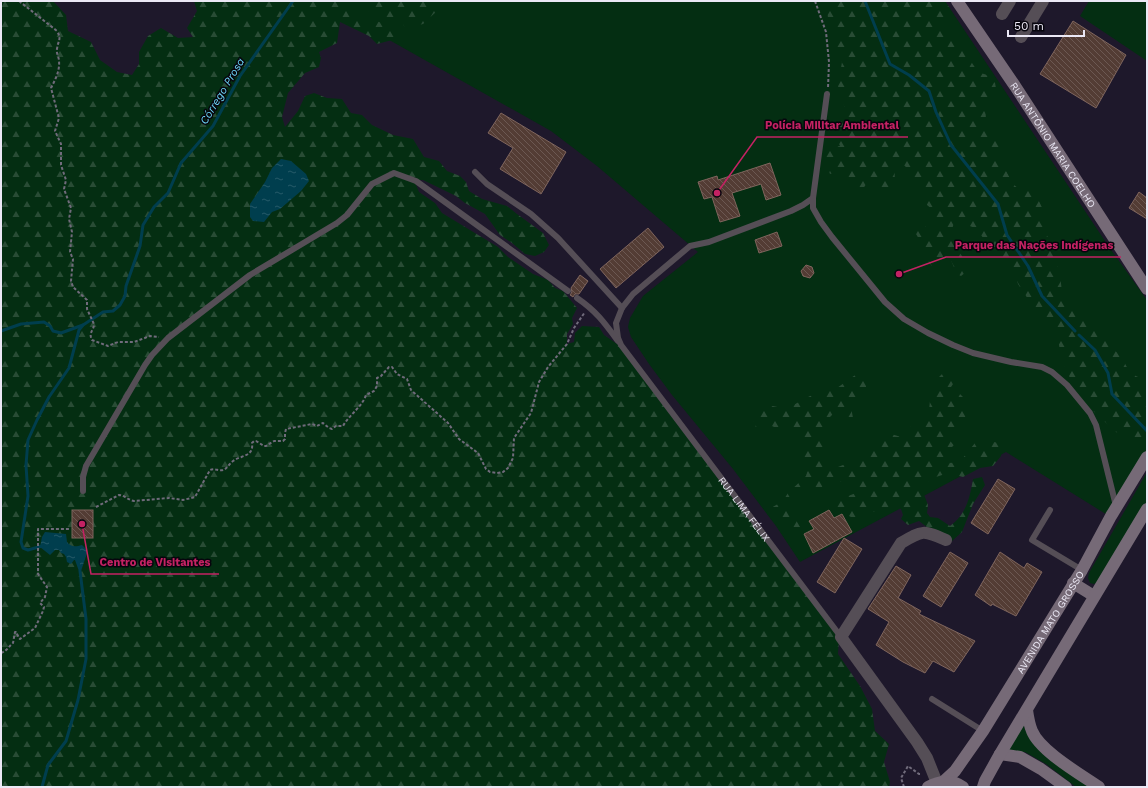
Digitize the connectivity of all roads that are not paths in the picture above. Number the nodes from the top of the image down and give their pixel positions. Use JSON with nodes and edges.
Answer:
{"nodes":[{"id":1,"x":957,"y":1,"type":"edge"},
{"id":2,"x":1010,"y":1,"type":"edge"},
{"id":3,"x":1043,"y":1,"type":"edge"},
{"id":4,"x":1002,"y":14,"type":"dead end"},
{"id":5,"x":1021,"y":37,"type":"dead end"},
{"id":6,"x":827,"y":94,"type":"road end"},
{"id":7,"x":475,"y":172,"type":"dead end"},
{"id":8,"x":813,"y":198,"type":"junction"},
{"id":9,"x":1147,"y":289,"type":"edge"},
{"id":10,"x":568,"y":291,"type":"dead end"},
{"id":11,"x":577,"y":298,"type":"dead end"},
{"id":12,"x":622,"y":308,"type":"junction"},
{"id":13,"x":621,"y":345,"type":"junction"},
{"id":14,"x":1147,"y":457,"type":"edge"},
{"id":15,"x":83,"y":490,"type":"dead end"},
{"id":16,"x":1116,"y":508,"type":"junction"},
{"id":17,"x":1147,"y":509,"type":"edge"},
{"id":18,"x":1050,"y":510,"type":"dead end"},
{"id":19,"x":946,"y":540,"type":"dead end"},
{"id":20,"x":1082,"y":570,"type":"junction"},
{"id":21,"x":1073,"y":584,"type":"junction"},
{"id":22,"x":1094,"y":596,"type":"junction"},
{"id":23,"x":841,"y":638,"type":"junction"},
{"id":24,"x":932,"y":699,"type":"dead end"},
{"id":25,"x":1027,"y":710,"type":"junction"},
{"id":26,"x":982,"y":731,"type":"junction"},
{"id":27,"x":1000,"y":754,"type":"junction"},
{"id":28,"x":936,"y":784,"type":"edge"},
{"id":29,"x":963,"y":787,"type":"edge"},
{"id":30,"x":983,"y":787,"type":"edge"},
{"id":31,"x":1066,"y":787,"type":"edge"},
{"id":32,"x":1099,"y":787,"type":"edge"}],
"edges":[{"from":1,"to":9,"type":"main road","name":"RUA ANTÔNIO MARIA COELHO"},
{"from":2,"to":4,"type":"street"},
{"from":3,"to":5,"type":"street"},
{"from":6,"to":8,"type":"lane"},
{"from":7,"to":12,"type":"lane"},
{"from":8,"to":12,"type":"lane","name":"RUA LIMA FÉLIX"},
{"from":8,"to":16,"type":"lane"},
{"from":10,"to":15,"type":"lane"},
{"from":11,"to":13,"type":"lane"},
{"from":12,"to":13,"type":"lane","name":"RUA LIMA FÉLIX"},
{"from":13,"to":23,"type":"lane","name":"RUA LIMA FÉLIX"},
{"from":14,"to":16,"type":"main road","name":"AVENIDA MATO GROSSO"},
{"from":16,"to":20,"type":"main road","name":"AVENIDA MATO GROSSO"},
{"from":17,"to":22,"type":"main road"},
{"from":18,"to":20,"type":"lane"},
{"from":19,"to":23,"type":"street"},
{"from":20,"to":21,"type":"main road","name":"AVENIDA MATO GROSSO"},
{"from":21,"to":22,"type":"main road"},
{"from":21,"to":26,"type":"main road","name":"AVENIDA MATO GROSSO"},
{"from":22,"to":25,"type":"main road"},
{"from":23,"to":28,"type":"street","name":"RUA LIMA FÉLIX"},
{"from":24,"to":26,"type":"lane"},
{"from":25,"to":27,"type":"main road"},
{"from":25,"to":32,"type":"main road"},
{"from":26,"to":28,"type":"main road","name":"AVENIDA MATO GROSSO"},
{"from":27,"to":30,"type":"main road"},
{"from":27,"to":31,"type":"main road"},
{"from":28,"to":29,"type":"main road"}]}
